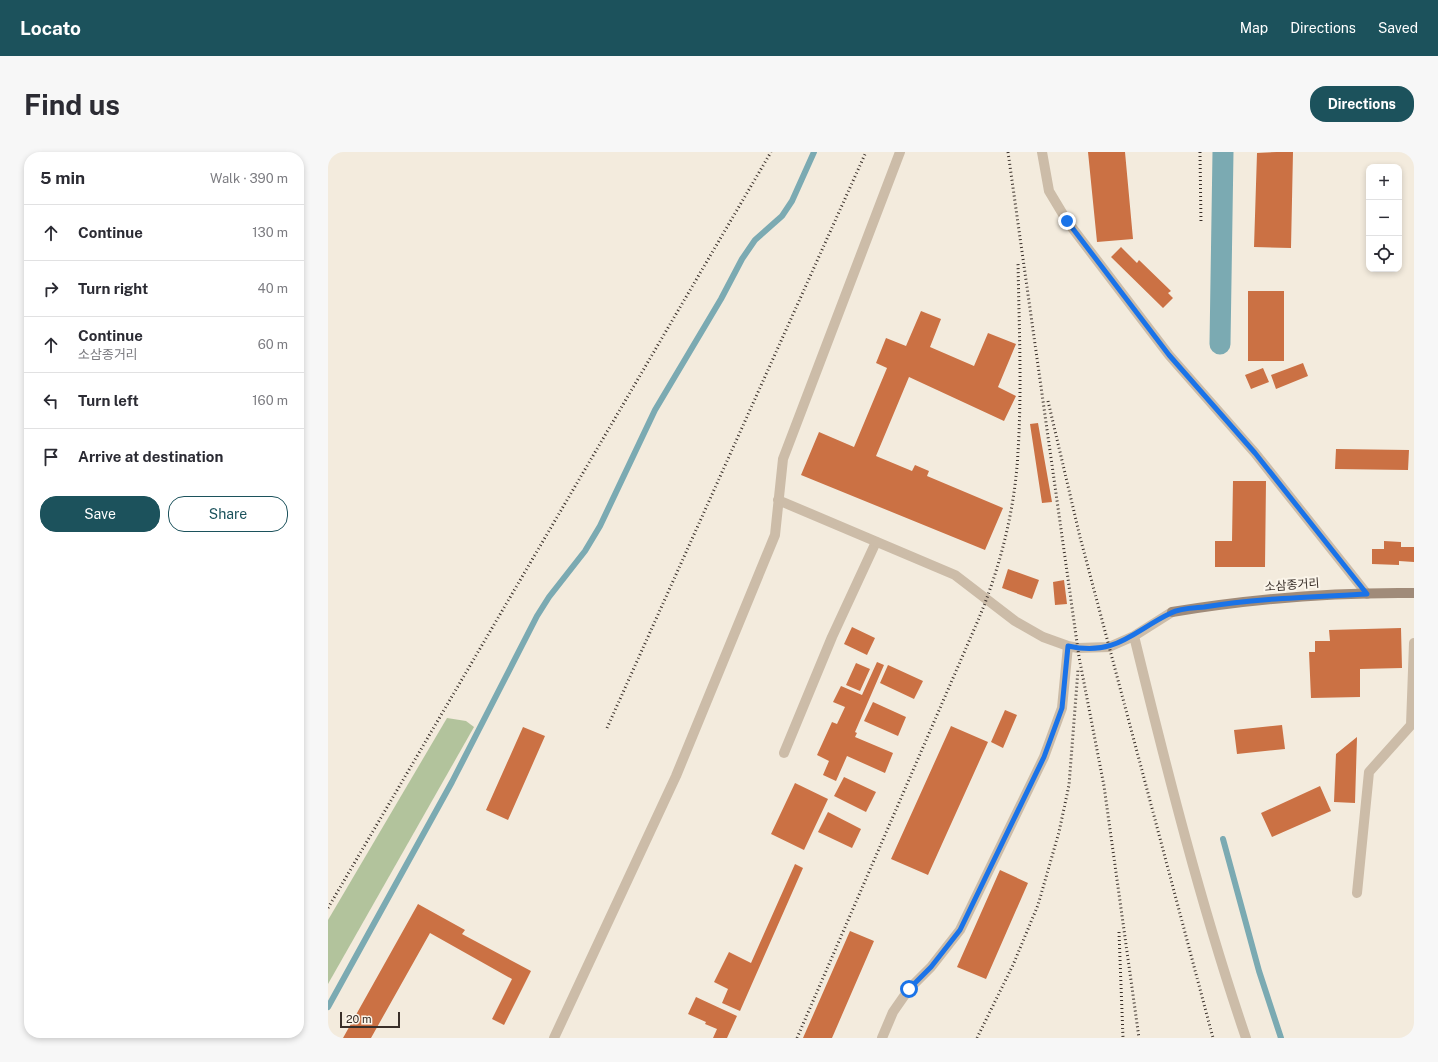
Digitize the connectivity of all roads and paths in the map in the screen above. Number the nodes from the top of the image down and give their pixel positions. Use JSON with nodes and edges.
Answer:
{"nodes":[{"id":1,"x":900,"y":152,"type":"edge"},
{"id":2,"x":1042,"y":152,"type":"edge"},
{"id":3,"x":778,"y":500,"type":"junction"},
{"id":4,"x":876,"y":542,"type":"junction"},
{"id":5,"x":1414,"y":593,"type":"edge"},
{"id":6,"x":1367,"y":594,"type":"junction"},
{"id":7,"x":1134,"y":636,"type":"junction"},
{"id":8,"x":1414,"y":643,"type":"edge"},
{"id":9,"x":1068,"y":646,"type":"junction"},
{"id":10,"x":784,"y":754,"type":"dead end"},
{"id":11,"x":1357,"y":893,"type":"dead end"},
{"id":12,"x":554,"y":1038,"type":"edge"},
{"id":13,"x":882,"y":1038,"type":"edge"},
{"id":14,"x":1246,"y":1038,"type":"edge"}],
"edges":[{"from":1,"to":3,"type":"street"},
{"from":2,"to":6,"type":"street"},
{"from":3,"to":4,"type":"street"},
{"from":3,"to":12,"type":"street"},
{"from":4,"to":9,"type":"street"},
{"from":4,"to":10,"type":"street"},
{"from":5,"to":6,"type":"street","name":"소삼종거리"},
{"from":6,"to":7,"type":"street","name":"소삼종거리"},
{"from":7,"to":9,"type":"street"},
{"from":7,"to":14,"type":"street"},
{"from":8,"to":11,"type":"street"},
{"from":9,"to":13,"type":"street"}]}
